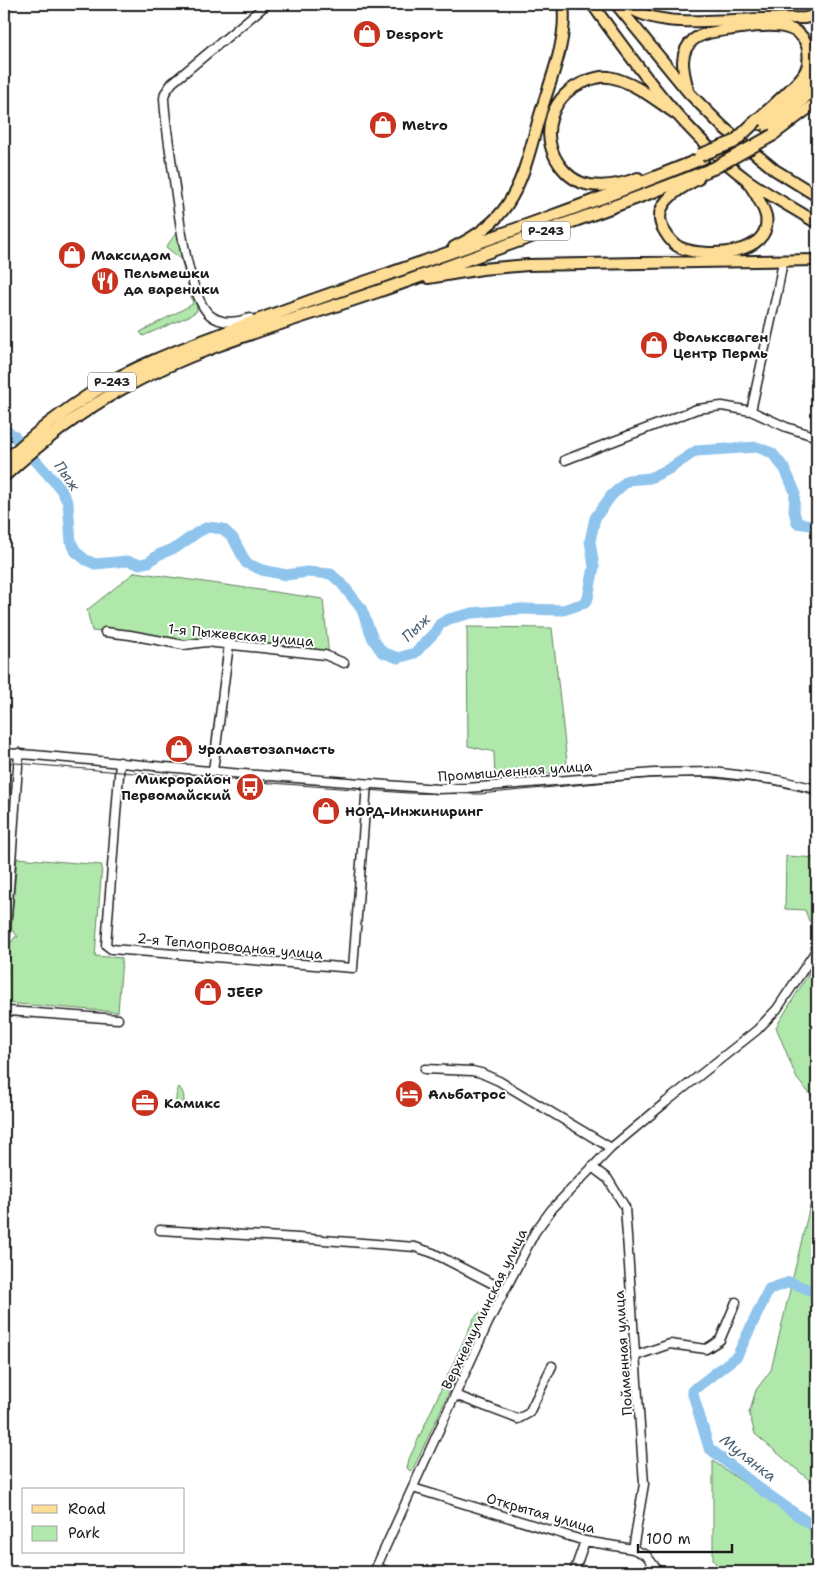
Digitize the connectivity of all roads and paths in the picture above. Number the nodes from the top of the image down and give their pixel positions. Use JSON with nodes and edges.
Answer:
{"nodes":[{"id":1,"x":267,"y":4,"type":"edge"},
{"id":2,"x":563,"y":4,"type":"edge"},
{"id":3,"x":592,"y":4,"type":"edge"},
{"id":4,"x":616,"y":4,"type":"edge"},
{"id":5,"x":624,"y":4,"type":"edge"},
{"id":6,"x":817,"y":15,"type":"edge"},
{"id":7,"x":817,"y":69,"type":"edge"},
{"id":8,"x":817,"y":84,"type":"edge"},
{"id":9,"x":689,"y":94,"type":"junction"},
{"id":10,"x":817,"y":102,"type":"edge"},
{"id":11,"x":679,"y":116,"type":"junction"},
{"id":12,"x":765,"y":128,"type":"junction"},
{"id":13,"x":702,"y":156,"type":"junction"},
{"id":14,"x":716,"y":170,"type":"junction"},
{"id":15,"x":747,"y":180,"type":"junction"},
{"id":16,"x":817,"y":196,"type":"edge"},
{"id":17,"x":817,"y":223,"type":"edge"},
{"id":18,"x":817,"y":260,"type":"edge"},
{"id":19,"x":782,"y":261,"type":"junction"},
{"id":20,"x":410,"y":266,"type":"junction"},
{"id":21,"x":376,"y":292,"type":"junction"},
{"id":22,"x":289,"y":308,"type":"junction"},
{"id":23,"x":751,"y":411,"type":"junction"},
{"id":24,"x":45,"y":434,"type":"junction"},
{"id":25,"x":817,"y":437,"type":"edge"},
{"id":26,"x":565,"y":460,"type":"dead end"},
{"id":27,"x":10,"y":461,"type":"edge"},
{"id":28,"x":4,"y":476,"type":"edge"},
{"id":29,"x":105,"y":632,"type":"dead end"},
{"id":30,"x":229,"y":644,"type":"junction"},
{"id":31,"x":344,"y":663,"type":"dead end"},
{"id":32,"x":4,"y":753,"type":"edge"},
{"id":33,"x":19,"y":753,"type":"junction"},
{"id":34,"x":120,"y":762,"type":"junction"},
{"id":35,"x":213,"y":771,"type":"junction"},
{"id":36,"x":367,"y":784,"type":"junction"},
{"id":37,"x":817,"y":789,"type":"edge"},
{"id":38,"x":817,"y":949,"type":"edge"},
{"id":39,"x":4,"y":957,"type":"edge"},
{"id":40,"x":4,"y":1009,"type":"edge"},
{"id":41,"x":118,"y":1019,"type":"dead end"},
{"id":42,"x":425,"y":1069,"type":"dead end"},
{"id":43,"x":611,"y":1148,"type":"junction"},
{"id":44,"x":592,"y":1167,"type":"junction"},
{"id":45,"x":160,"y":1230,"type":"dead end"},
{"id":46,"x":505,"y":1290,"type":"junction"},
{"id":47,"x":736,"y":1302,"type":"dead end"},
{"id":48,"x":635,"y":1356,"type":"junction"},
{"id":49,"x":552,"y":1366,"type":"dead end"},
{"id":50,"x":455,"y":1395,"type":"junction"},
{"id":51,"x":413,"y":1488,"type":"junction"},
{"id":52,"x":585,"y":1541,"type":"junction"},
{"id":53,"x":633,"y":1549,"type":"junction"},
{"id":54,"x":376,"y":1570,"type":"edge"},
{"id":55,"x":657,"y":1570,"type":"edge"},
{"id":56,"x":388,"y":1572,"type":"edge"},
{"id":57,"x":574,"y":1572,"type":"edge"}],
"edges":[{"from":1,"to":22,"type":"street"},
{"from":2,"to":20,"type":"main road"},
{"from":3,"to":11,"type":"main road"},
{"from":4,"to":9,"type":"main road"},
{"from":5,"to":6,"type":"main road"},
{"from":7,"to":12,"type":"highway"},
{"from":8,"to":12,"type":"highway"},
{"from":9,"to":12,"type":"main road"},
{"from":9,"to":16,"type":"main road"},
{"from":10,"to":12,"type":"main road"},
{"from":11,"to":13,"type":"main road"},
{"from":11,"to":15,"type":"main road"},
{"from":12,"to":13,"type":"highway","bridge":true},
{"from":12,"to":14,"type":"highway","number":"Р-243","bridge":true},
{"from":13,"to":20,"type":"highway","number":"Р-243"},
{"from":14,"to":15,"type":"main road"},
{"from":14,"to":21,"type":"highway","number":"Р-243"},
{"from":15,"to":17,"type":"main road"},
{"from":18,"to":19,"type":"main road"},
{"from":19,"to":21,"type":"main road"},
{"from":19,"to":23,"type":"street"},
{"from":20,"to":22,"type":"highway","number":"Р-243"},
{"from":21,"to":24,"type":"highway","number":"Р-243"},
{"from":22,"to":24,"type":"highway","number":"Р-243"},
{"from":23,"to":25,"type":"street"},
{"from":23,"to":26,"type":"street"},
{"from":24,"to":27,"type":"highway","number":"Р-243"},
{"from":27,"to":28,"type":"highway","number":"Р-243"},
{"from":29,"to":30,"type":"street","name":"1-я Пыжевская улица"},
{"from":30,"to":31,"type":"street","name":"1-я Пыжевская улица"},
{"from":30,"to":35,"type":"street"},
{"from":32,"to":33,"type":"street","name":"Промышленная улица"},
{"from":33,"to":34,"type":"street","name":"Промышленная улица"},
{"from":33,"to":39,"type":"street"},
{"from":34,"to":35,"type":"street","name":"Промышленная улица"},
{"from":34,"to":36,"type":"street","name":"2-я Теплопроводная улица"},
{"from":35,"to":36,"type":"street","name":"Промышленная улица"},
{"from":36,"to":37,"type":"street","name":"Промышленная улица"},
{"from":38,"to":43,"type":"street","name":"Верхнемуллинская улица"},
{"from":40,"to":41,"type":"street"},
{"from":42,"to":43,"type":"street"},
{"from":43,"to":44,"type":"street","name":"Верхнемуллинская улица"},
{"from":44,"to":46,"type":"street","name":"Верхнемуллинская улица"},
{"from":44,"to":48,"type":"street","name":"Пойменная улица"},
{"from":45,"to":46,"type":"street"},
{"from":46,"to":50,"type":"street","name":"Верхнемуллинская улица"},
{"from":47,"to":48,"type":"street"},
{"from":48,"to":53,"type":"street","name":"Пойменная улица"},
{"from":49,"to":50,"type":"street"},
{"from":50,"to":51,"type":"street","name":"Верхнемуллинская улица"},
{"from":51,"to":52,"type":"street","name":"Открытая улица"},
{"from":51,"to":54,"type":"street","name":"Верхнемуллинская улица"},
{"from":52,"to":53,"type":"street","name":"Открытая улица"},
{"from":52,"to":57,"type":"street"},
{"from":53,"to":55,"type":"street","name":"Открытая улица"},
{"from":54,"to":56,"type":"street"}]}
